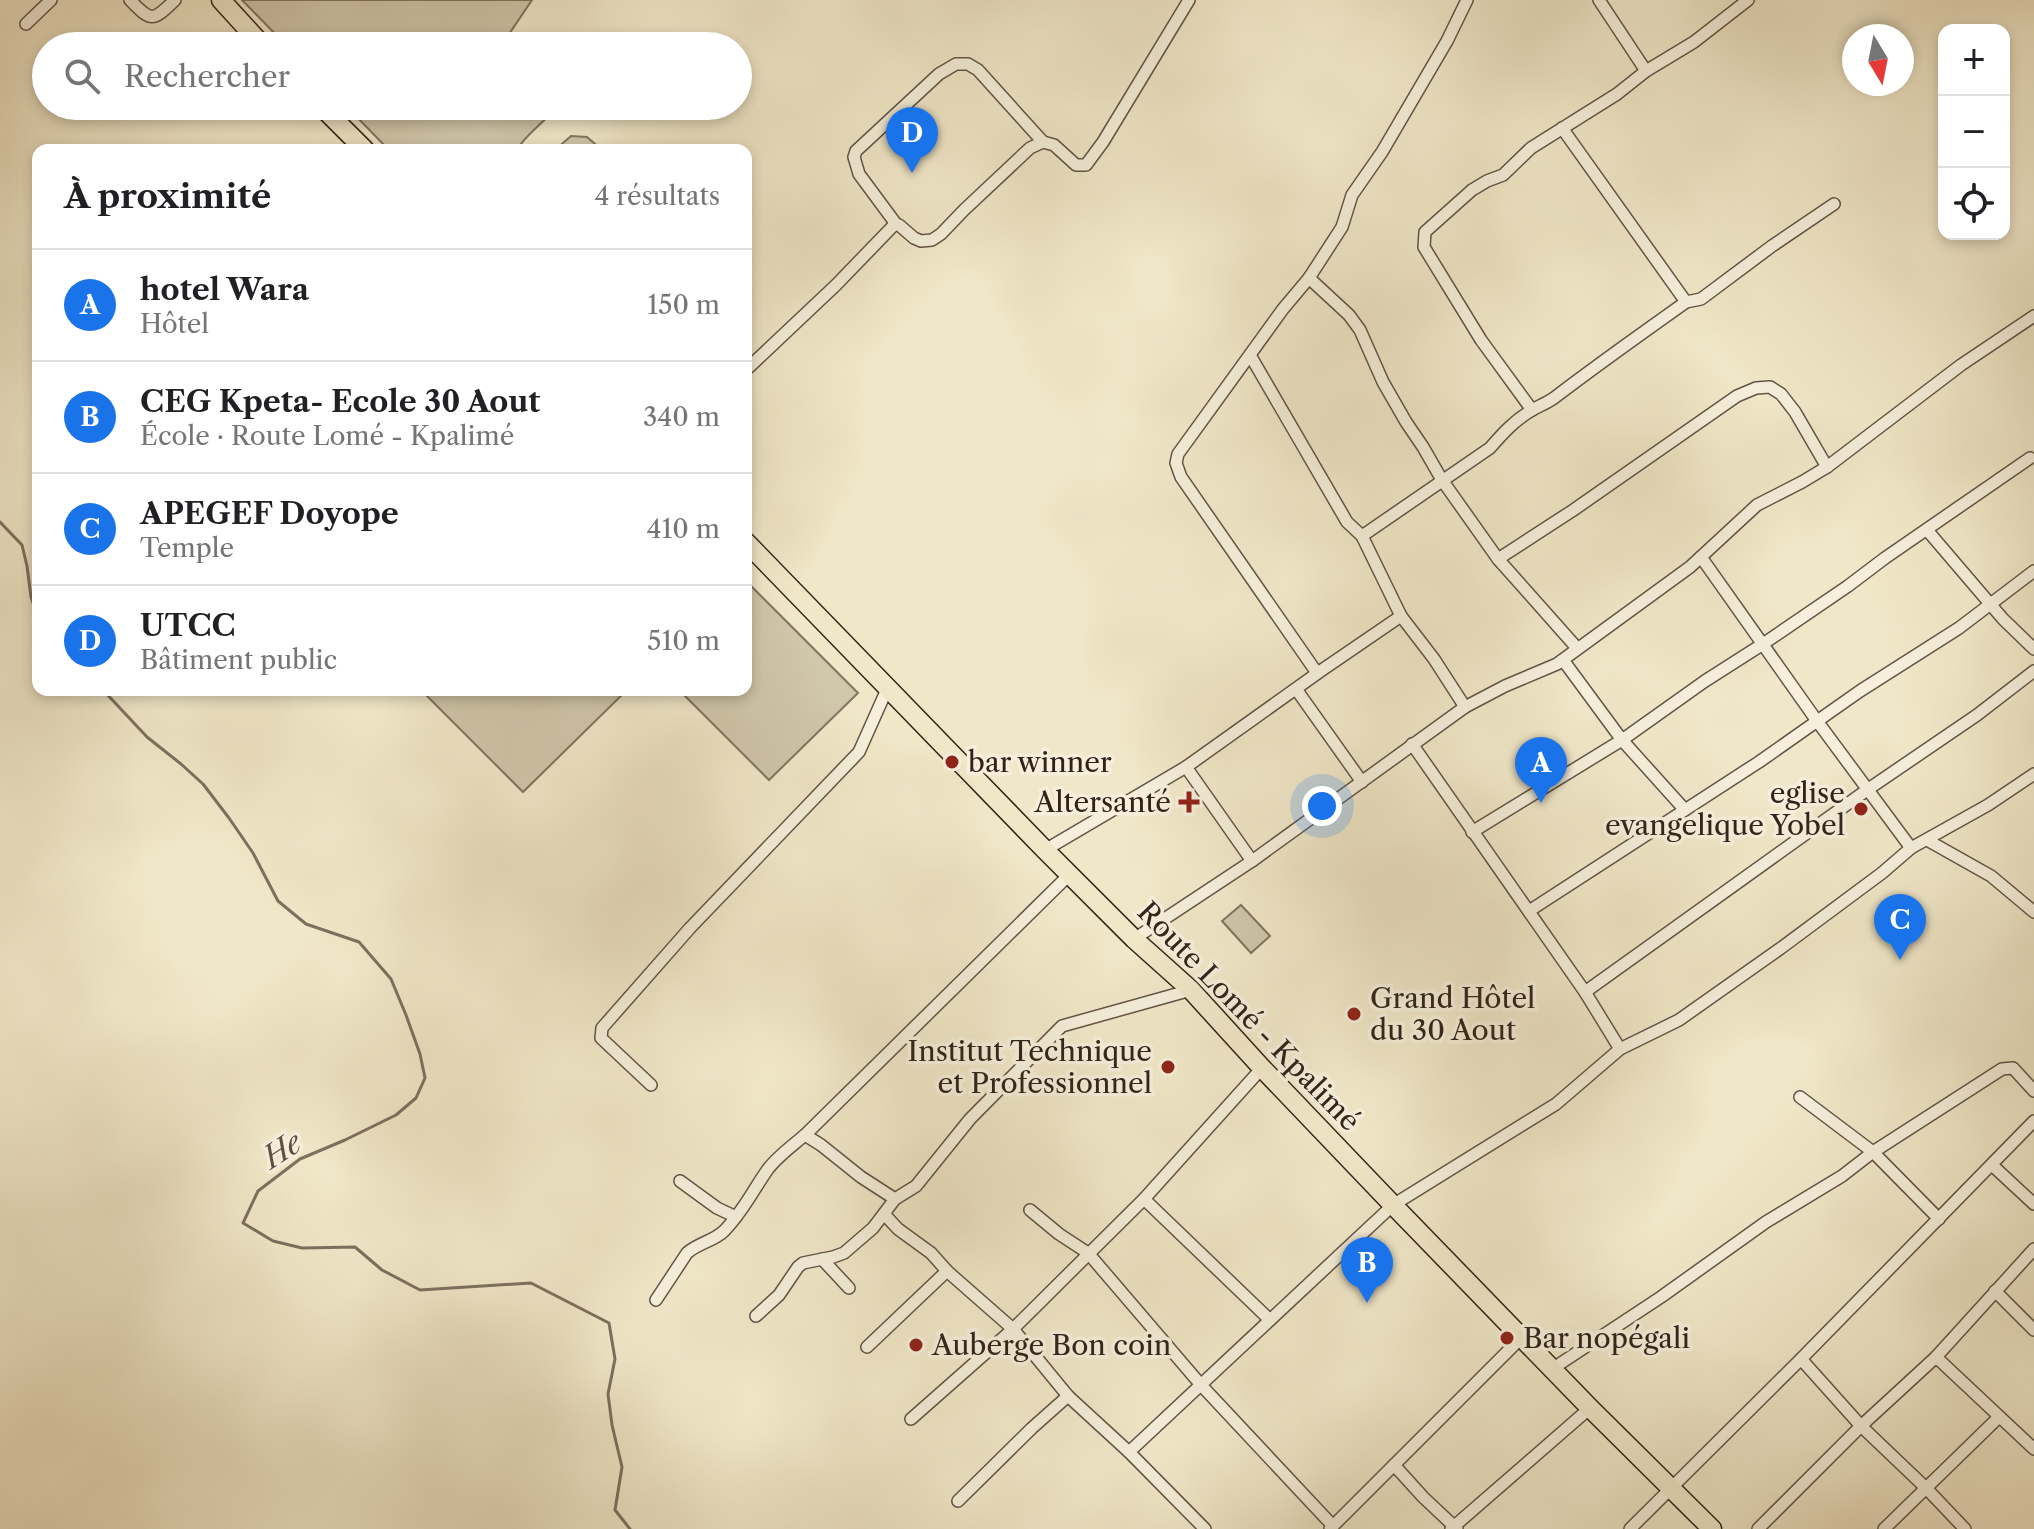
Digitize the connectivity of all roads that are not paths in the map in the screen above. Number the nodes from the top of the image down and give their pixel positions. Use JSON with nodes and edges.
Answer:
{"nodes":[{"id":1,"x":51,"y":0,"type":"edge"},
{"id":2,"x":130,"y":0,"type":"edge"},
{"id":3,"x":175,"y":0,"type":"edge"},
{"id":4,"x":221,"y":0,"type":"edge"},
{"id":5,"x":1189,"y":0,"type":"edge"},
{"id":6,"x":1467,"y":0,"type":"edge"},
{"id":7,"x":1599,"y":0,"type":"edge"},
{"id":8,"x":1748,"y":0,"type":"edge"},
{"id":9,"x":26,"y":24,"type":"dead end"},
{"id":10,"x":250,"y":32,"type":"edge"},
{"id":11,"x":1646,"y":71,"type":"junction"},
{"id":12,"x":335,"y":120,"type":"edge"},
{"id":13,"x":1562,"y":128,"type":"junction"},
{"id":14,"x":1043,"y":142,"type":"junction"},
{"id":15,"x":359,"y":144,"type":"edge"},
{"id":16,"x":1834,"y":204,"type":"dead end"},
{"id":17,"x":896,"y":224,"type":"junction"},
{"id":18,"x":1309,"y":278,"type":"junction"},
{"id":19,"x":1686,"y":302,"type":"junction"},
{"id":20,"x":2034,"y":316,"type":"edge"},
{"id":21,"x":1250,"y":355,"type":"junction"},
{"id":22,"x":752,"y":364,"type":"edge"},
{"id":23,"x":1532,"y":410,"type":"junction"},
{"id":24,"x":2030,"y":458,"type":"dead end"},
{"id":25,"x":1827,"y":467,"type":"junction"},
{"id":26,"x":1442,"y":480,"type":"junction"},
{"id":27,"x":1927,"y":530,"type":"junction"},
{"id":28,"x":1362,"y":536,"type":"junction"},
{"id":29,"x":752,"y":548,"type":"edge"},
{"id":30,"x":1701,"y":557,"type":"junction"},
{"id":31,"x":1498,"y":559,"type":"junction"},
{"id":32,"x":2034,"y":571,"type":"edge"},
{"id":33,"x":1990,"y":604,"type":"junction"},
{"id":34,"x":1401,"y":616,"type":"junction"},
{"id":35,"x":1763,"y":644,"type":"junction"},
{"id":36,"x":1577,"y":648,"type":"junction"},
{"id":37,"x":2034,"y":649,"type":"edge"},
{"id":38,"x":1563,"y":660,"type":"junction"},
{"id":39,"x":2034,"y":671,"type":"edge"},
{"id":40,"x":1317,"y":673,"type":"junction"},
{"id":41,"x":888,"y":687,"type":"junction"},
{"id":42,"x":1296,"y":689,"type":"junction"},
{"id":43,"x":1465,"y":707,"type":"junction"},
{"id":44,"x":1817,"y":721,"type":"junction"},
{"id":45,"x":1622,"y":740,"type":"junction"},
{"id":46,"x":1412,"y":744,"type":"junction"},
{"id":47,"x":1186,"y":767,"type":"junction"},
{"id":48,"x":2034,"y":774,"type":"edge"},
{"id":49,"x":1362,"y":782,"type":"junction"},
{"id":50,"x":1867,"y":790,"type":"junction"},
{"id":51,"x":1685,"y":810,"type":"junction"},
{"id":52,"x":1472,"y":832,"type":"junction"},
{"id":53,"x":1927,"y":840,"type":"junction"},
{"id":54,"x":1911,"y":848,"type":"junction"},
{"id":55,"x":1045,"y":850,"type":"junction"},
{"id":56,"x":1252,"y":861,"type":"junction"},
{"id":57,"x":1070,"y":874,"type":"junction"},
{"id":58,"x":1529,"y":911,"type":"junction"},
{"id":59,"x":2034,"y":911,"type":"edge"},
{"id":60,"x":1134,"y":939,"type":"junction"},
{"id":61,"x":1191,"y":990,"type":"junction"},
{"id":62,"x":1585,"y":992,"type":"junction"},
{"id":63,"x":1620,"y":1049,"type":"junction"},
{"id":64,"x":1262,"y":1068,"type":"junction"},
{"id":65,"x":651,"y":1085,"type":"dead end"},
{"id":66,"x":2034,"y":1091,"type":"edge"},
{"id":67,"x":1800,"y":1097,"type":"dead end"},
{"id":68,"x":2034,"y":1121,"type":"edge"},
{"id":69,"x":805,"y":1135,"type":"junction"},
{"id":70,"x":1873,"y":1152,"type":"junction"},
{"id":71,"x":1992,"y":1165,"type":"junction"},
{"id":72,"x":680,"y":1181,"type":"dead end"},
{"id":73,"x":895,"y":1199,"type":"junction"},
{"id":74,"x":1144,"y":1199,"type":"junction"},
{"id":75,"x":2034,"y":1204,"type":"edge"},
{"id":76,"x":1393,"y":1205,"type":"junction"},
{"id":77,"x":1030,"y":1210,"type":"dead end"},
{"id":78,"x":885,"y":1215,"type":"junction"},
{"id":79,"x":736,"y":1217,"type":"junction"},
{"id":80,"x":1939,"y":1219,"type":"junction"},
{"id":81,"x":2034,"y":1249,"type":"edge"},
{"id":82,"x":1088,"y":1253,"type":"junction"},
{"id":83,"x":822,"y":1259,"type":"junction"},
{"id":84,"x":947,"y":1271,"type":"junction"},
{"id":85,"x":849,"y":1288,"type":"dead end"},
{"id":86,"x":1995,"y":1291,"type":"junction"},
{"id":87,"x":656,"y":1300,"type":"dead end"},
{"id":88,"x":756,"y":1316,"type":"dead end"},
{"id":89,"x":1270,"y":1320,"type":"junction"},
{"id":90,"x":1013,"y":1329,"type":"junction"},
{"id":91,"x":2034,"y":1330,"type":"edge"},
{"id":92,"x":1522,"y":1337,"type":"junction"},
{"id":93,"x":867,"y":1347,"type":"dead end"},
{"id":94,"x":1936,"y":1357,"type":"junction"},
{"id":95,"x":1801,"y":1359,"type":"junction"},
{"id":96,"x":1552,"y":1369,"type":"junction"},
{"id":97,"x":1201,"y":1385,"type":"junction"},
{"id":98,"x":1068,"y":1396,"type":"junction"},
{"id":99,"x":1590,"y":1408,"type":"junction"},
{"id":100,"x":1999,"y":1417,"type":"junction"},
{"id":101,"x":911,"y":1419,"type":"dead end"},
{"id":102,"x":1861,"y":1426,"type":"junction"},
{"id":103,"x":2034,"y":1449,"type":"edge"},
{"id":104,"x":1129,"y":1452,"type":"junction"},
{"id":105,"x":1394,"y":1465,"type":"junction"},
{"id":106,"x":1671,"y":1488,"type":"junction"},
{"id":107,"x":1926,"y":1488,"type":"junction"},
{"id":108,"x":958,"y":1501,"type":"dead end"},
{"id":109,"x":1704,"y":1524,"type":"edge"},
{"id":110,"x":1196,"y":1526,"type":"edge"},
{"id":111,"x":1332,"y":1528,"type":"edge"},
{"id":112,"x":1454,"y":1528,"type":"edge"},
{"id":113,"x":1630,"y":1529,"type":"edge"},
{"id":114,"x":1758,"y":1529,"type":"edge"},
{"id":115,"x":1884,"y":1529,"type":"edge"},
{"id":116,"x":1965,"y":1529,"type":"edge"}],
"edges":[{"from":1,"to":9,"type":"street"},
{"from":2,"to":3,"type":"street"},
{"from":4,"to":10,"type":"main road"},
{"from":5,"to":14,"type":"street"},
{"from":6,"to":18,"type":"street"},
{"from":7,"to":11,"type":"street"},
{"from":8,"to":11,"type":"street"},
{"from":11,"to":13,"type":"street"},
{"from":12,"to":15,"type":"main road"},
{"from":13,"to":19,"type":"street"},
{"from":13,"to":23,"type":"street"},
{"from":14,"to":17,"type":"street"},
{"from":14,"to":17,"type":"street"},
{"from":16,"to":19,"type":"street"},
{"from":17,"to":22,"type":"street"},
{"from":18,"to":21,"type":"street"},
{"from":18,"to":26,"type":"street"},
{"from":19,"to":23,"type":"street"},
{"from":20,"to":25,"type":"street"},
{"from":21,"to":28,"type":"street"},
{"from":21,"to":40,"type":"street"},
{"from":23,"to":26,"type":"street"},
{"from":24,"to":27,"type":"street"},
{"from":25,"to":30,"type":"street"},
{"from":25,"to":31,"type":"street"},
{"from":26,"to":28,"type":"street"},
{"from":26,"to":31,"type":"street"},
{"from":27,"to":33,"type":"street"},
{"from":27,"to":35,"type":"street"},
{"from":28,"to":34,"type":"street"},
{"from":29,"to":41,"type":"main road","name":"Route Lomé - Kpalimé"},
{"from":30,"to":35,"type":"street"},
{"from":30,"to":36,"type":"street"},
{"from":31,"to":36,"type":"street"},
{"from":32,"to":33,"type":"street"},
{"from":33,"to":37,"type":"street"},
{"from":33,"to":44,"type":"street"},
{"from":34,"to":40,"type":"street"},
{"from":34,"to":43,"type":"street"},
{"from":35,"to":44,"type":"street"},
{"from":35,"to":45,"type":"street"},
{"from":36,"to":38,"type":"street"},
{"from":38,"to":43,"type":"street"},
{"from":38,"to":45,"type":"street"},
{"from":39,"to":50,"type":"street"},
{"from":40,"to":42,"type":"street"},
{"from":41,"to":55,"type":"main road","name":"Route Lomé - Kpalimé"},
{"from":41,"to":65,"type":"street"},
{"from":42,"to":47,"type":"street"},
{"from":42,"to":49,"type":"street"},
{"from":43,"to":46,"type":"street"},
{"from":44,"to":50,"type":"street"},
{"from":44,"to":51,"type":"street"},
{"from":45,"to":51,"type":"street"},
{"from":45,"to":52,"type":"street"},
{"from":46,"to":49,"type":"street"},
{"from":46,"to":52,"type":"street"},
{"from":47,"to":55,"type":"street"},
{"from":47,"to":56,"type":"street"},
{"from":48,"to":53,"type":"street"},
{"from":49,"to":56,"type":"street"},
{"from":50,"to":54,"type":"street"},
{"from":50,"to":62,"type":"street"},
{"from":51,"to":58,"type":"street"},
{"from":52,"to":58,"type":"street"},
{"from":53,"to":54,"type":"street"},
{"from":53,"to":59,"type":"street"},
{"from":54,"to":63,"type":"street"},
{"from":55,"to":57,"type":"main road","name":"Route Lomé - Kpalimé"},
{"from":56,"to":60,"type":"street"},
{"from":57,"to":60,"type":"main road","name":"Route Lomé - Kpalimé"},
{"from":57,"to":69,"type":"street"},
{"from":58,"to":62,"type":"street"},
{"from":60,"to":61,"type":"main road","name":"Route Lomé - Kpalimé"},
{"from":61,"to":64,"type":"main road","name":"Route Lomé - Kpalimé"},
{"from":61,"to":73,"type":"street"},
{"from":62,"to":63,"type":"street"},
{"from":63,"to":76,"type":"street"},
{"from":64,"to":74,"type":"street"},
{"from":64,"to":76,"type":"main road","name":"Route Lomé - Kpalimé"},
{"from":66,"to":70,"type":"street"},
{"from":67,"to":70,"type":"street"},
{"from":68,"to":71,"type":"street"},
{"from":69,"to":73,"type":"street"},
{"from":69,"to":79,"type":"street"},
{"from":70,"to":80,"type":"street"},
{"from":70,"to":96,"type":"street"},
{"from":71,"to":75,"type":"street"},
{"from":71,"to":80,"type":"street"},
{"from":72,"to":79,"type":"street"},
{"from":73,"to":78,"type":"street"},
{"from":74,"to":82,"type":"street"},
{"from":74,"to":89,"type":"street"},
{"from":76,"to":89,"type":"street"},
{"from":76,"to":92,"type":"main road","name":"Route Lomé - Kpalimé"},
{"from":77,"to":82,"type":"street"},
{"from":78,"to":83,"type":"street"},
{"from":78,"to":84,"type":"street"},
{"from":79,"to":87,"type":"street"},
{"from":80,"to":95,"type":"street"},
{"from":81,"to":86,"type":"street"},
{"from":82,"to":90,"type":"street"},
{"from":82,"to":97,"type":"street"},
{"from":83,"to":85,"type":"street"},
{"from":83,"to":88,"type":"street"},
{"from":84,"to":90,"type":"street"},
{"from":84,"to":93,"type":"street"},
{"from":86,"to":91,"type":"street"},
{"from":86,"to":94,"type":"street"},
{"from":89,"to":97,"type":"street"},
{"from":90,"to":98,"type":"street"},
{"from":90,"to":101,"type":"street"},
{"from":92,"to":96,"type":"main road","name":"Route Lomé - Kpalimé"},
{"from":92,"to":105,"type":"street"},
{"from":94,"to":100,"type":"street"},
{"from":94,"to":102,"type":"street"},
{"from":95,"to":102,"type":"street"},
{"from":95,"to":106,"type":"street"},
{"from":96,"to":99,"type":"main road","name":"Route Lomé - Kpalimé"},
{"from":97,"to":104,"type":"street"},
{"from":97,"to":111,"type":"street"},
{"from":98,"to":104,"type":"street"},
{"from":98,"to":108,"type":"street"},
{"from":99,"to":106,"type":"main road","name":"Route Lomé - Kpalimé"},
{"from":99,"to":112,"type":"street"},
{"from":100,"to":103,"type":"street"},
{"from":100,"to":107,"type":"street"},
{"from":102,"to":107,"type":"street"},
{"from":102,"to":114,"type":"street"},
{"from":104,"to":110,"type":"street"},
{"from":105,"to":111,"type":"street"},
{"from":105,"to":112,"type":"street"},
{"from":106,"to":109,"type":"main road","name":"Route Lomé - Kpalimé"},
{"from":106,"to":113,"type":"street"},
{"from":107,"to":115,"type":"street"},
{"from":107,"to":116,"type":"street"}]}
